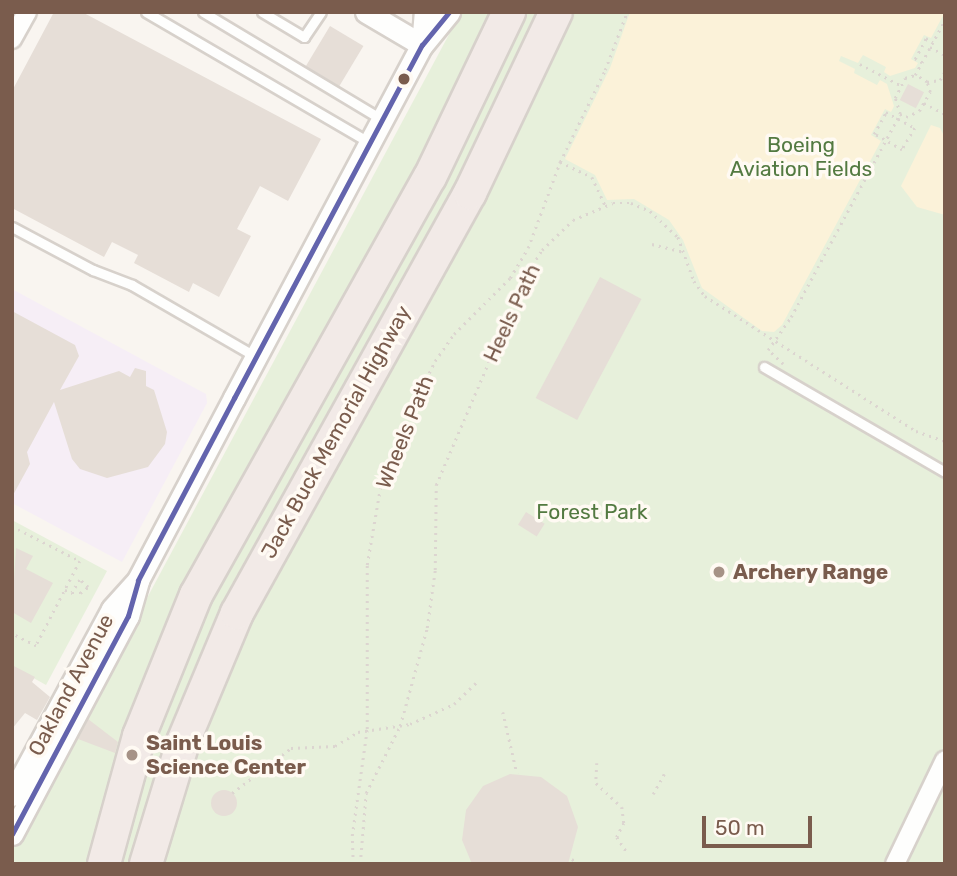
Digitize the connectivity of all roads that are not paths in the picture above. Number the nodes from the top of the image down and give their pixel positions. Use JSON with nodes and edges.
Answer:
{"nodes":[{"id":1,"x":27,"y":12,"type":"edge"},
{"id":2,"x":146,"y":12,"type":"edge"},
{"id":3,"x":262,"y":12,"type":"edge"},
{"id":4,"x":321,"y":12,"type":"edge"},
{"id":5,"x":366,"y":12,"type":"edge"},
{"id":6,"x":425,"y":12,"type":"edge"},
{"id":7,"x":449,"y":12,"type":"edge"},
{"id":8,"x":509,"y":12,"type":"edge"},
{"id":9,"x":556,"y":12,"type":"edge"},
{"id":10,"x":205,"y":13,"type":"edge"},
{"id":11,"x":12,"y":39,"type":"edge"},
{"id":12,"x":422,"y":45,"type":"junction"},
{"id":13,"x":382,"y":120,"type":"junction"},
{"id":14,"x":370,"y":143,"type":"junction"},
{"id":15,"x":12,"y":227,"type":"edge"},
{"id":16,"x":256,"y":356,"type":"junction"},
{"id":17,"x":764,"y":367,"type":"dead end"},
{"id":18,"x":945,"y":472,"type":"edge"},
{"id":19,"x":138,"y":580,"type":"junction"},
{"id":20,"x":945,"y":760,"type":"edge"},
{"id":21,"x":129,"y":770,"type":"junction"},
{"id":22,"x":168,"y":785,"type":"junction"},
{"id":23,"x":12,"y":795,"type":"edge"},
{"id":24,"x":12,"y":834,"type":"edge"},
{"id":25,"x":88,"y":864,"type":"edge"},
{"id":26,"x":104,"y":864,"type":"edge"},
{"id":27,"x":146,"y":864,"type":"edge"},
{"id":28,"x":158,"y":864,"type":"edge"},
{"id":29,"x":895,"y":864,"type":"edge"}],
"edges":[{"from":1,"to":11,"type":"street"},
{"from":2,"to":14,"type":"lane"},
{"from":3,"to":4,"type":"lane"},
{"from":5,"to":12,"type":"street"},
{"from":6,"to":12,"type":"street","name":"Oakland Avenue"},
{"from":7,"to":12,"type":"street","name":"Oakland Avenue"},
{"from":8,"to":21,"type":"highway","name":"Jack Buck Memorial Highway"},
{"from":9,"to":22,"type":"highway","name":"Jack Buck Memorial Highway"},
{"from":10,"to":13,"type":"lane"},
{"from":12,"to":13,"type":"street","name":"Oakland Avenue"},
{"from":13,"to":14,"type":"street","name":"Oakland Avenue"},
{"from":14,"to":16,"type":"street","name":"Oakland Avenue"},
{"from":15,"to":16,"type":"lane"},
{"from":16,"to":19,"type":"street","name":"Oakland Avenue"},
{"from":17,"to":18,"type":"lane"},
{"from":19,"to":23,"type":"street","name":"Oakland Avenue"},
{"from":19,"to":24,"type":"street","name":"Oakland Avenue"},
{"from":20,"to":29,"type":"street"},
{"from":21,"to":25,"type":"highway"},
{"from":21,"to":26,"type":"highway","name":"Jack Buck Memorial Highway"},
{"from":22,"to":27,"type":"highway","name":"Jack Buck Memorial Highway"},
{"from":22,"to":28,"type":"highway"}]}
